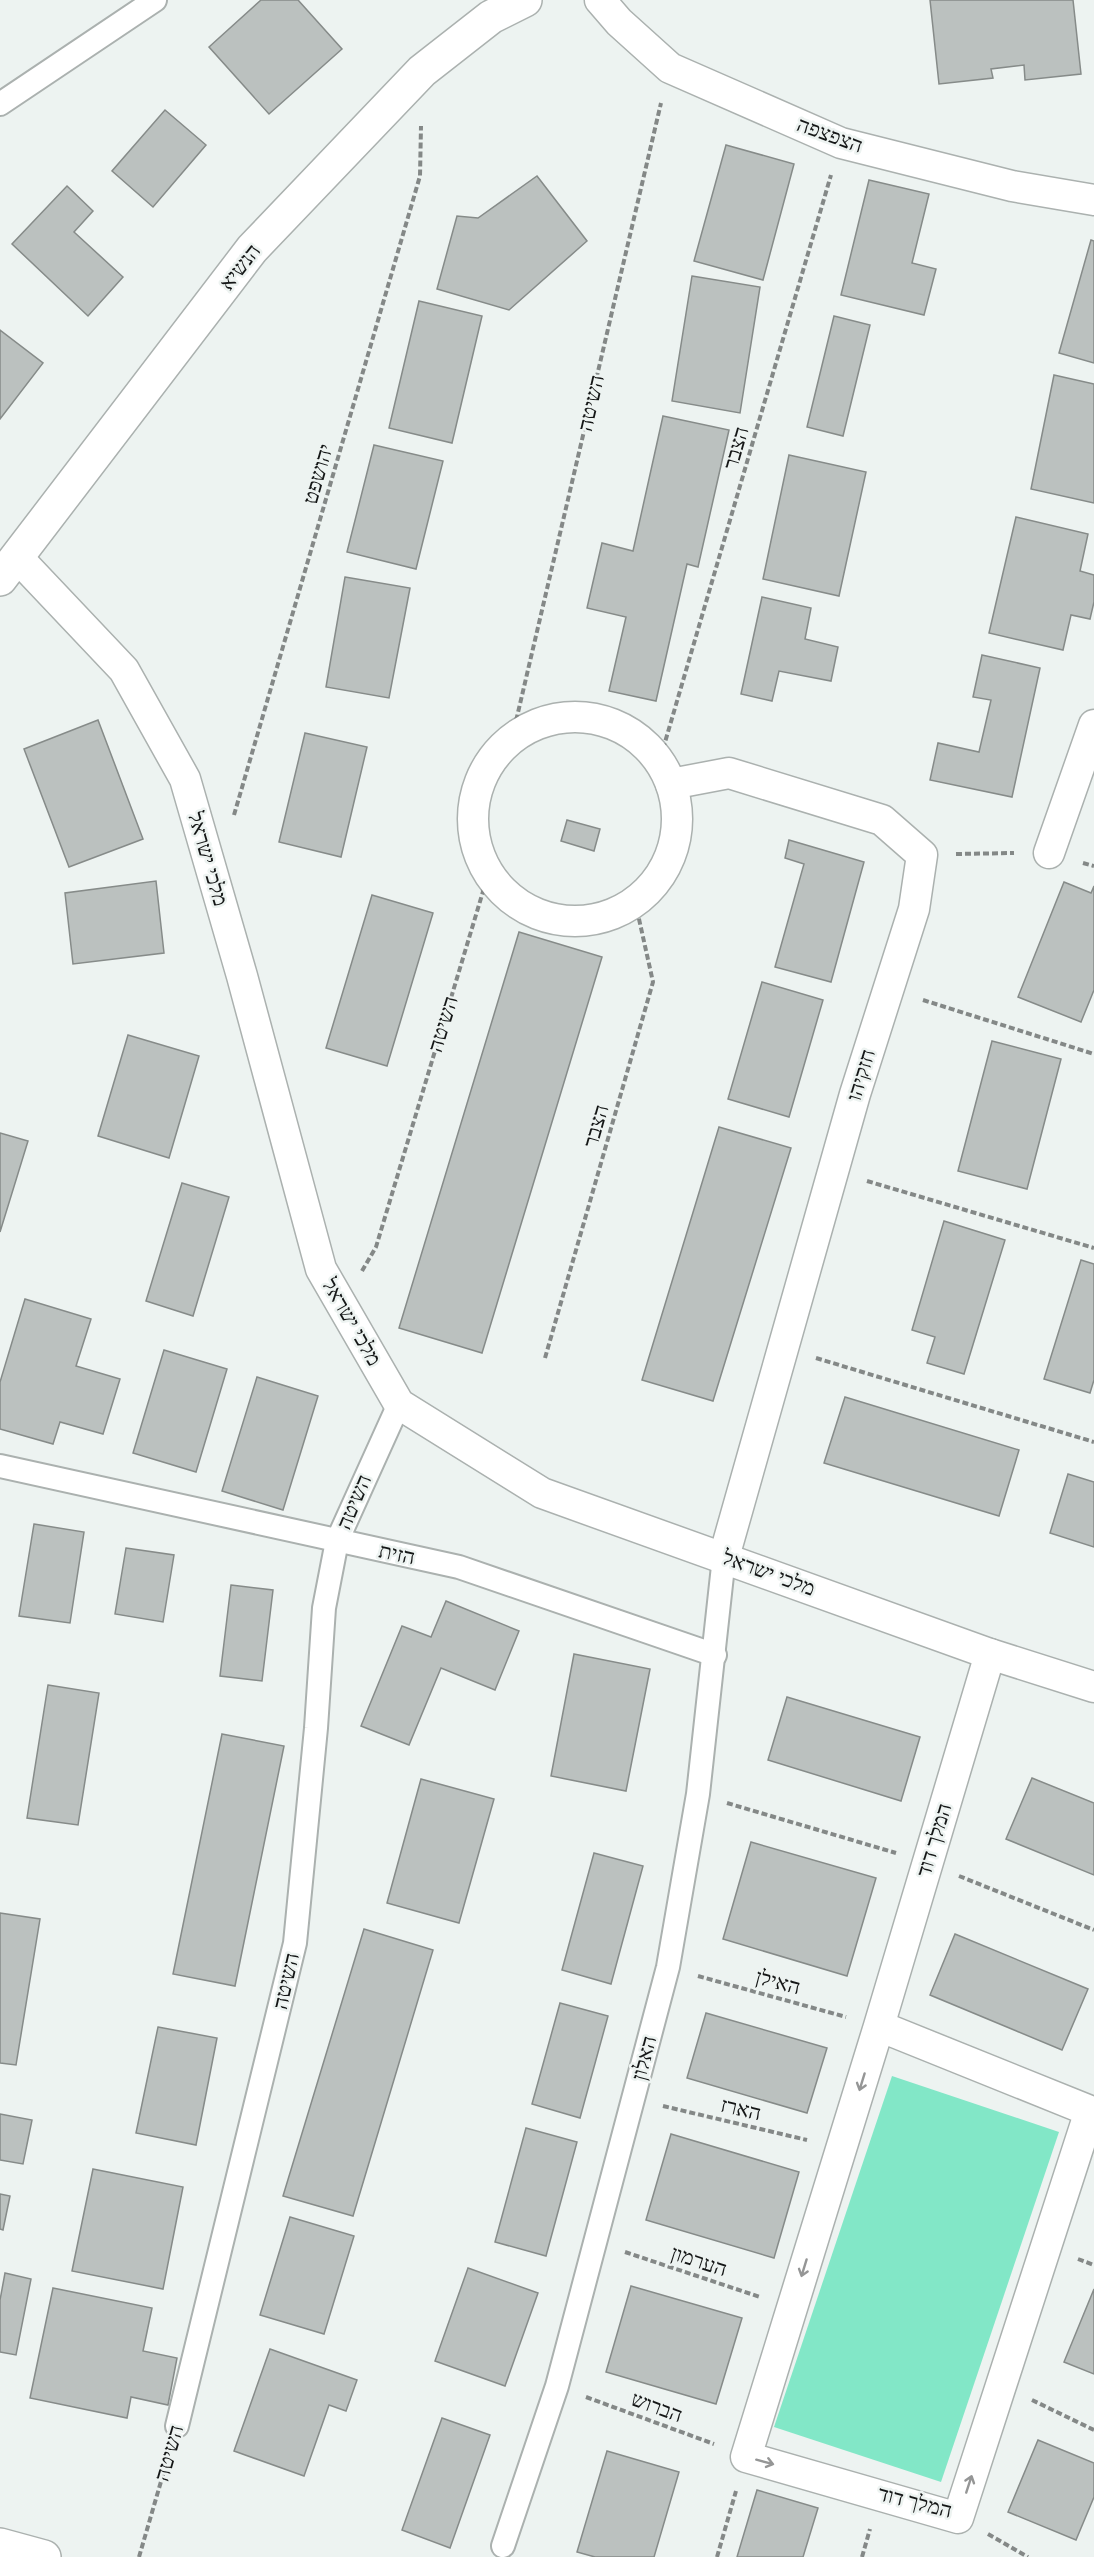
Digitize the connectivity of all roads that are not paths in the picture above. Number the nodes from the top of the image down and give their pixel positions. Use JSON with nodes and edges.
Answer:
{"nodes":[{"id":1,"x":155,"y":0,"type":"edge"},
{"id":2,"x":525,"y":0,"type":"edge"},
{"id":3,"x":600,"y":0,"type":"edge"},
{"id":4,"x":0,"y":104,"type":"edge"},
{"id":5,"x":1094,"y":200,"type":"edge"},
{"id":6,"x":9,"y":568,"type":"edge"},
{"id":7,"x":1094,"y":725,"type":"edge"},
{"id":8,"x":666,"y":772,"type":"junction"},
{"id":9,"x":1049,"y":853,"type":"road end"},
{"id":10,"x":399,"y":1404,"type":"junction"},
{"id":11,"x":0,"y":1466,"type":"edge"},
{"id":12,"x":337,"y":1541,"type":"junction"},
{"id":13,"x":724,"y":1557,"type":"junction"},
{"id":14,"x":990,"y":1654,"type":"junction"},
{"id":15,"x":715,"y":1655,"type":"junction"},
{"id":16,"x":1094,"y":1686,"type":"edge"},
{"id":17,"x":879,"y":2026,"type":"junction"},
{"id":18,"x":177,"y":2426,"type":"road end"},
{"id":19,"x":0,"y":2545,"type":"edge"},
{"id":20,"x":503,"y":2546,"type":"dead end"},
{"id":21,"x":44,"y":2557,"type":"edge"}],
"edges":[{"from":1,"to":4,"type":"street"},
{"from":2,"to":6,"type":"street","name":"הנשיא"},
{"from":3,"to":5,"type":"street","name":"הצפצפה"},
{"from":6,"to":10,"type":"street","name":"מלכי ישראל"},
{"from":7,"to":9,"type":"street"},
{"from":8,"to":8,"type":"street"},
{"from":8,"to":13,"type":"street","name":"חזקיהו"},
{"from":10,"to":12,"type":"street","name":"השיטה"},
{"from":10,"to":13,"type":"street","name":"מלכי ישראל"},
{"from":11,"to":12,"type":"street","name":"הזית"},
{"from":12,"to":15,"type":"street","name":"הזית"},
{"from":12,"to":18,"type":"street","name":"השיטה"},
{"from":13,"to":14,"type":"street","name":"מלכי ישראל"},
{"from":13,"to":15,"type":"street","name":"האלון"},
{"from":14,"to":16,"type":"street","name":"מלכי ישראל"},
{"from":14,"to":17,"type":"street","name":"המלך דוד"},
{"from":15,"to":20,"type":"street","name":"האלון"},
{"from":17,"to":17,"type":"street","name":"המלך דוד","one_way":true},
{"from":19,"to":21,"type":"street"}]}
